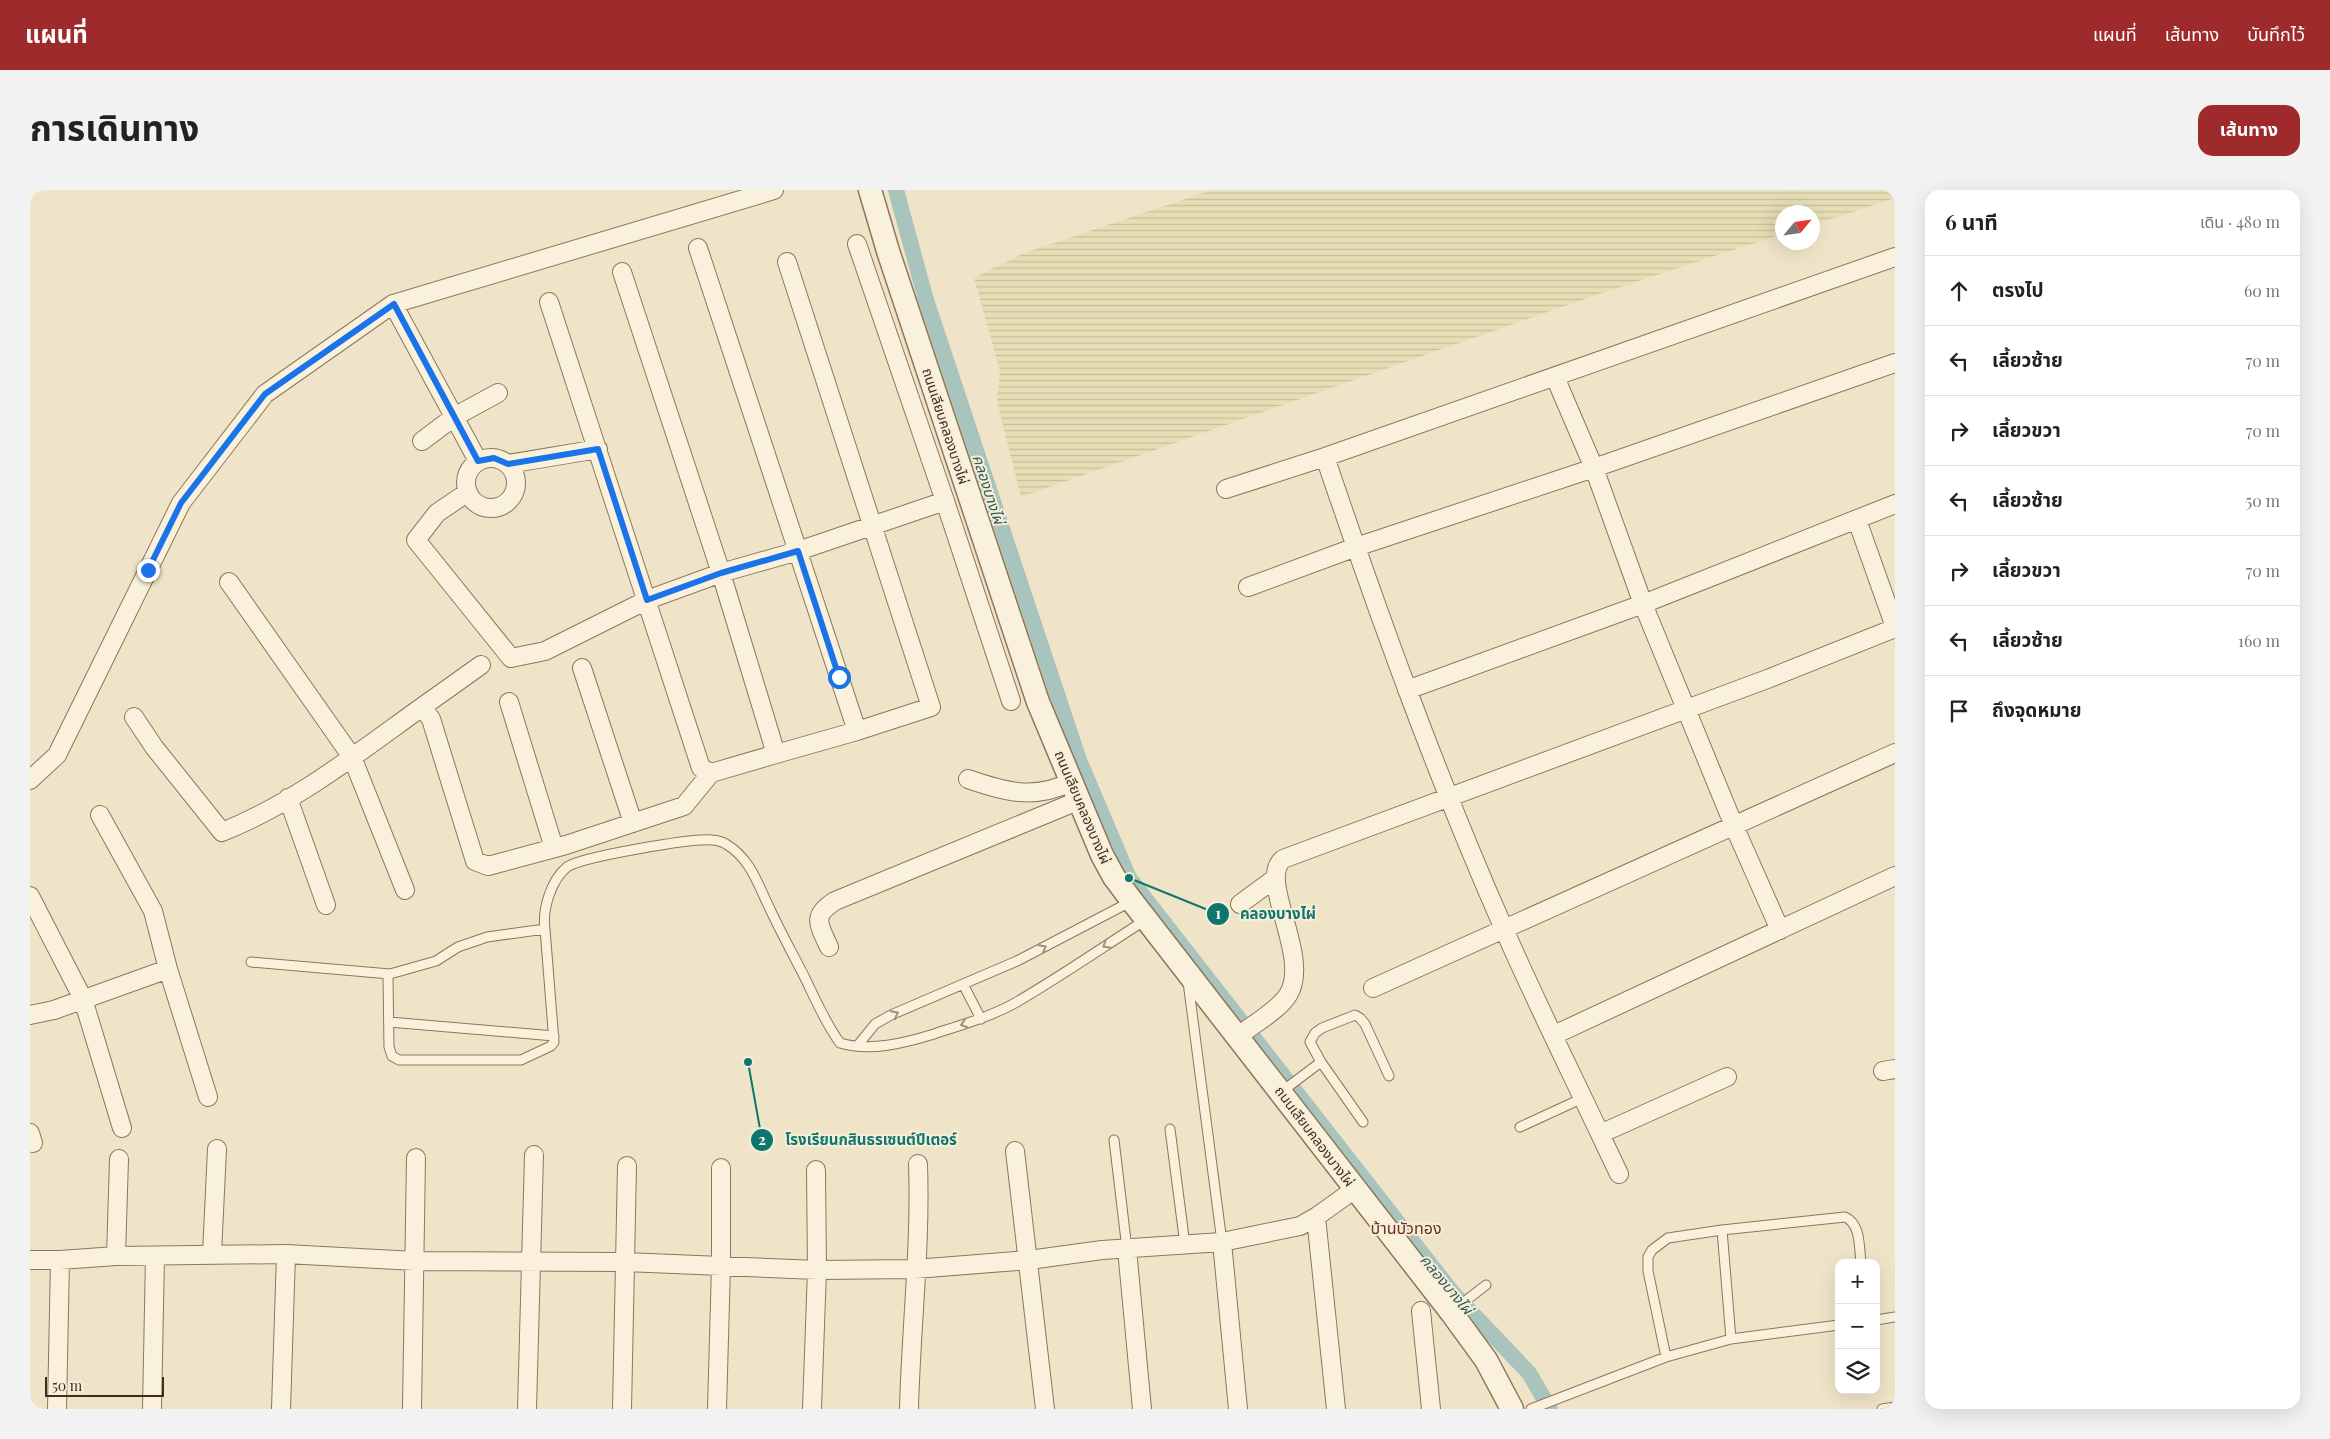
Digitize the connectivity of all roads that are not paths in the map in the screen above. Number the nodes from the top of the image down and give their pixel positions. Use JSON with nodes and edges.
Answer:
{"nodes":[{"id":1,"x":774,"y":190,"type":"edge"},
{"id":2,"x":870,"y":190,"type":"edge"},
{"id":3,"x":857,"y":244,"type":"dead end"},
{"id":4,"x":698,"y":248,"type":"dead end"},
{"id":5,"x":1895,"y":257,"type":"edge"},
{"id":6,"x":787,"y":262,"type":"dead end"},
{"id":7,"x":622,"y":272,"type":"dead end"},
{"id":8,"x":549,"y":302,"type":"dead end"},
{"id":9,"x":394,"y":304,"type":"junction"},
{"id":10,"x":1895,"y":363,"type":"edge"},
{"id":11,"x":1555,"y":377,"type":"junction"},
{"id":12,"x":498,"y":393,"type":"dead end"},
{"id":13,"x":454,"y":417,"type":"junction"},
{"id":14,"x":422,"y":441,"type":"dead end"},
{"id":15,"x":598,"y":449,"type":"junction"},
{"id":16,"x":1325,"y":457,"type":"junction"},
{"id":17,"x":478,"y":461,"type":"junction"},
{"id":18,"x":508,"y":464,"type":"junction"},
{"id":19,"x":1594,"y":468,"type":"junction"},
{"id":20,"x":1226,"y":489,"type":"dead end"},
{"id":21,"x":468,"y":492,"type":"junction"},
{"id":22,"x":946,"y":501,"type":"junction"},
{"id":23,"x":1895,"y":504,"type":"edge"},
{"id":24,"x":1857,"y":520,"type":"junction"},
{"id":25,"x":871,"y":526,"type":"junction"},
{"id":26,"x":1356,"y":546,"type":"junction"},
{"id":27,"x":798,"y":551,"type":"junction"},
{"id":28,"x":721,"y":573,"type":"junction"},
{"id":29,"x":229,"y":582,"type":"dead end"},
{"id":30,"x":1248,"y":587,"type":"dead end"},
{"id":31,"x":647,"y":600,"type":"junction"},
{"id":32,"x":1642,"y":604,"type":"junction"},
{"id":33,"x":1895,"y":628,"type":"edge"},
{"id":34,"x":481,"y":665,"type":"dead end"},
{"id":35,"x":582,"y":668,"type":"dead end"},
{"id":36,"x":1407,"y":690,"type":"junction"},
{"id":37,"x":1011,"y":701,"type":"dead end"},
{"id":38,"x":508,"y":702,"type":"dead end"},
{"id":39,"x":422,"y":707,"type":"junction"},
{"id":40,"x":1686,"y":709,"type":"junction"},
{"id":41,"x":134,"y":717,"type":"dead end"},
{"id":42,"x":857,"y":731,"type":"junction"},
{"id":43,"x":1895,"y":753,"type":"edge"},
{"id":44,"x":776,"y":754,"type":"junction"},
{"id":45,"x":352,"y":757,"type":"junction"},
{"id":46,"x":711,"y":772,"type":"junction"},
{"id":47,"x":968,"y":779,"type":"dead end"},
{"id":48,"x":30,"y":780,"type":"edge"},
{"id":49,"x":1075,"y":791,"type":"junction"},
{"id":50,"x":1448,"y":796,"type":"junction"},
{"id":51,"x":288,"y":798,"type":"junction"},
{"id":52,"x":100,"y":815,"type":"dead end"},
{"id":53,"x":633,"y":823,"type":"junction"},
{"id":54,"x":1734,"y":826,"type":"junction"},
{"id":55,"x":554,"y":848,"type":"junction"},
{"id":56,"x":1895,"y":876,"type":"edge"},
{"id":57,"x":1274,"y":879,"type":"junction"},
{"id":58,"x":405,"y":890,"type":"dead end"},
{"id":59,"x":30,"y":896,"type":"edge"},
{"id":60,"x":1132,"y":901,"type":"junction"},
{"id":61,"x":1240,"y":904,"type":"dead end"},
{"id":62,"x":326,"y":905,"type":"dead end"},
{"id":63,"x":1147,"y":919,"type":"junction"},
{"id":64,"x":545,"y":929,"type":"junction"},
{"id":65,"x":1504,"y":930,"type":"junction"},
{"id":66,"x":1780,"y":930,"type":"junction"},
{"id":67,"x":828,"y":947,"type":"dead end"},
{"id":68,"x":251,"y":962,"type":"dead end"},
{"id":69,"x":168,"y":969,"type":"junction"},
{"id":70,"x":1186,"y":969,"type":"junction"},
{"id":71,"x":390,"y":974,"type":"junction"},
{"id":72,"x":963,"y":984,"type":"junction"},
{"id":73,"x":1373,"y":988,"type":"dead end"},
{"id":74,"x":83,"y":999,"type":"junction"},
{"id":75,"x":30,"y":1015,"type":"edge"},
{"id":76,"x":981,"y":1019,"type":"junction"},
{"id":77,"x":389,"y":1022,"type":"junction"},
{"id":78,"x":1241,"y":1034,"type":"junction"},
{"id":79,"x":1554,"y":1035,"type":"junction"},
{"id":80,"x":554,"y":1036,"type":"junction"},
{"id":81,"x":858,"y":1044,"type":"junction"},
{"id":82,"x":1318,"y":1064,"type":"junction"},
{"id":83,"x":1389,"y":1076,"type":"dead end"},
{"id":84,"x":1727,"y":1077,"type":"dead end"},
{"id":85,"x":1284,"y":1090,"type":"junction"},
{"id":86,"x":208,"y":1097,"type":"dead end"},
{"id":87,"x":1583,"y":1098,"type":"junction"},
{"id":88,"x":1363,"y":1122,"type":"dead end"},
{"id":89,"x":122,"y":1128,"type":"dead end"},
{"id":90,"x":1520,"y":1128,"type":"dead end"},
{"id":91,"x":1170,"y":1129,"type":"dead end"},
{"id":92,"x":1600,"y":1134,"type":"junction"},
{"id":93,"x":1114,"y":1140,"type":"dead end"},
{"id":94,"x":217,"y":1149,"type":"dead end"},
{"id":95,"x":1015,"y":1151,"type":"dead end"},
{"id":96,"x":534,"y":1155,"type":"dead end"},
{"id":97,"x":416,"y":1158,"type":"dead end"},
{"id":98,"x":119,"y":1159,"type":"dead end"},
{"id":99,"x":918,"y":1164,"type":"dead end"},
{"id":100,"x":627,"y":1166,"type":"dead end"},
{"id":101,"x":721,"y":1168,"type":"dead end"},
{"id":102,"x":816,"y":1170,"type":"dead end"},
{"id":103,"x":1619,"y":1174,"type":"dead end"},
{"id":104,"x":1355,"y":1189,"type":"junction"},
{"id":105,"x":1316,"y":1217,"type":"junction"},
{"id":106,"x":1722,"y":1230,"type":"junction"},
{"id":107,"x":1222,"y":1242,"type":"junction"},
{"id":108,"x":1185,"y":1245,"type":"junction"},
{"id":109,"x":1127,"y":1249,"type":"junction"},
{"id":110,"x":212,"y":1254,"type":"junction"},
{"id":111,"x":286,"y":1254,"type":"junction"},
{"id":112,"x":116,"y":1256,"type":"junction"},
{"id":113,"x":155,"y":1256,"type":"junction"},
{"id":114,"x":1860,"y":1259,"type":"edge"},
{"id":115,"x":30,"y":1260,"type":"edge"},
{"id":116,"x":60,"y":1260,"type":"junction"},
{"id":117,"x":1029,"y":1260,"type":"junction"},
{"id":118,"x":415,"y":1261,"type":"junction"},
{"id":119,"x":531,"y":1262,"type":"junction"},
{"id":120,"x":625,"y":1262,"type":"junction"},
{"id":121,"x":721,"y":1266,"type":"junction"},
{"id":122,"x":915,"y":1269,"type":"junction"},
{"id":123,"x":817,"y":1270,"type":"junction"},
{"id":124,"x":1486,"y":1285,"type":"dead end"},
{"id":125,"x":1454,"y":1310,"type":"junction"},
{"id":126,"x":1421,"y":1311,"type":"dead end"},
{"id":127,"x":1895,"y":1317,"type":"edge"},
{"id":128,"x":1880,"y":1319,"type":"edge"},
{"id":129,"x":1835,"y":1326,"type":"edge"},
{"id":130,"x":1731,"y":1339,"type":"junction"},
{"id":131,"x":1666,"y":1357,"type":"junction"},
{"id":132,"x":1895,"y":1407,"type":"edge"},
{"id":133,"x":1533,"y":1408,"type":"edge"},
{"id":134,"x":57,"y":1409,"type":"edge"},
{"id":135,"x":152,"y":1409,"type":"edge"},
{"id":136,"x":281,"y":1409,"type":"edge"},
{"id":137,"x":412,"y":1409,"type":"edge"},
{"id":138,"x":527,"y":1409,"type":"edge"},
{"id":139,"x":622,"y":1409,"type":"edge"},
{"id":140,"x":717,"y":1409,"type":"edge"},
{"id":141,"x":812,"y":1409,"type":"edge"},
{"id":142,"x":909,"y":1409,"type":"edge"},
{"id":143,"x":1045,"y":1409,"type":"edge"},
{"id":144,"x":1142,"y":1409,"type":"edge"},
{"id":145,"x":1238,"y":1409,"type":"edge"},
{"id":146,"x":1336,"y":1409,"type":"edge"},
{"id":147,"x":1431,"y":1409,"type":"edge"},
{"id":148,"x":1512,"y":1409,"type":"edge"},
{"id":149,"x":1882,"y":1409,"type":"edge"}],
"edges":[{"from":1,"to":9,"type":"street"},
{"from":2,"to":49,"type":"street","name":"ถนนเลียบคลองบางไผ่"},
{"from":3,"to":22,"type":"street"},
{"from":4,"to":27,"type":"street"},
{"from":5,"to":11,"type":"street"},
{"from":6,"to":25,"type":"street"},
{"from":7,"to":28,"type":"street"},
{"from":8,"to":15,"type":"street"},
{"from":9,"to":13,"type":"street"},
{"from":9,"to":48,"type":"street"},
{"from":10,"to":19,"type":"street"},
{"from":11,"to":16,"type":"street"},
{"from":11,"to":19,"type":"street"},
{"from":12,"to":13,"type":"street"},
{"from":13,"to":14,"type":"street"},
{"from":13,"to":17,"type":"street"},
{"from":15,"to":18,"type":"street"},
{"from":15,"to":31,"type":"street"},
{"from":16,"to":20,"type":"street"},
{"from":16,"to":26,"type":"street"},
{"from":17,"to":18,"type":"street"},
{"from":17,"to":21,"type":"street"},
{"from":18,"to":21,"type":"street"},
{"from":19,"to":26,"type":"street"},
{"from":19,"to":32,"type":"street"},
{"from":21,"to":31,"type":"street"},
{"from":22,"to":25,"type":"street"},
{"from":22,"to":37,"type":"street"},
{"from":23,"to":24,"type":"street"},
{"from":24,"to":32,"type":"street"},
{"from":24,"to":33,"type":"street"},
{"from":25,"to":27,"type":"street"},
{"from":25,"to":42,"type":"street"},
{"from":26,"to":30,"type":"street"},
{"from":26,"to":36,"type":"street"},
{"from":27,"to":28,"type":"street"},
{"from":27,"to":42,"type":"street"},
{"from":28,"to":31,"type":"street"},
{"from":28,"to":44,"type":"street"},
{"from":29,"to":45,"type":"street"},
{"from":31,"to":46,"type":"street"},
{"from":32,"to":36,"type":"street"},
{"from":32,"to":40,"type":"street"},
{"from":33,"to":40,"type":"street"},
{"from":34,"to":39,"type":"street"},
{"from":35,"to":53,"type":"street"},
{"from":36,"to":50,"type":"street"},
{"from":38,"to":55,"type":"street"},
{"from":39,"to":45,"type":"street"},
{"from":39,"to":55,"type":"street"},
{"from":40,"to":50,"type":"street"},
{"from":40,"to":54,"type":"street"},
{"from":41,"to":51,"type":"street"},
{"from":42,"to":44,"type":"street"},
{"from":43,"to":54,"type":"street"},
{"from":44,"to":46,"type":"street"},
{"from":45,"to":51,"type":"street"},
{"from":45,"to":58,"type":"street"},
{"from":46,"to":53,"type":"street"},
{"from":47,"to":49,"type":"street"},
{"from":49,"to":60,"type":"street","name":"ถนนเลียบคลองบางไผ่"},
{"from":49,"to":67,"type":"street"},
{"from":50,"to":57,"type":"street"},
{"from":50,"to":65,"type":"street"},
{"from":51,"to":62,"type":"street"},
{"from":52,"to":69,"type":"street"},
{"from":53,"to":55,"type":"street"},
{"from":54,"to":65,"type":"street"},
{"from":54,"to":66,"type":"street"},
{"from":56,"to":66,"type":"street"},
{"from":57,"to":61,"type":"street"},
{"from":57,"to":78,"type":"street"},
{"from":59,"to":74,"type":"street"},
{"from":60,"to":63,"type":"street","name":"ถนนเลียบคลองบางไผ่"},
{"from":72,"to":60,"type":"lane","one_way":true},
{"from":63,"to":70,"type":"street","name":"ถนนเลียบคลองบางไผ่"},
{"from":63,"to":76,"type":"lane","one_way":true},
{"from":64,"to":71,"type":"lane"},
{"from":64,"to":80,"type":"lane"},
{"from":64,"to":81,"type":"lane"},
{"from":65,"to":73,"type":"street"},
{"from":65,"to":79,"type":"street"},
{"from":66,"to":79,"type":"street"},
{"from":68,"to":71,"type":"lane"},
{"from":69,"to":74,"type":"street"},
{"from":69,"to":86,"type":"street"},
{"from":70,"to":78,"type":"street","name":"ถนนเลียบคลองบางไผ่"},
{"from":70,"to":107,"type":"lane"},
{"from":71,"to":77,"type":"lane"},
{"from":72,"to":76,"type":"lane"},
{"from":81,"to":72,"type":"lane","one_way":true},
{"from":74,"to":75,"type":"street"},
{"from":74,"to":89,"type":"street"},
{"from":76,"to":81,"type":"lane","one_way":true},
{"from":77,"to":80,"type":"lane"},
{"from":77,"to":80,"type":"lane"},
{"from":78,"to":85,"type":"street","name":"ถนนเลียบคลองบางไผ่"},
{"from":79,"to":87,"type":"street"},
{"from":82,"to":83,"type":"lane"},
{"from":82,"to":85,"type":"lane"},
{"from":82,"to":88,"type":"lane"},
{"from":84,"to":92,"type":"street"},
{"from":85,"to":104,"type":"street","name":"ถนนเลียบคลองบางไผ่"},
{"from":87,"to":90,"type":"lane"},
{"from":87,"to":92,"type":"street"},
{"from":91,"to":108,"type":"lane"},
{"from":92,"to":103,"type":"street"},
{"from":93,"to":109,"type":"lane"},
{"from":94,"to":110,"type":"street"},
{"from":95,"to":117,"type":"street"},
{"from":96,"to":119,"type":"street"},
{"from":97,"to":118,"type":"street"},
{"from":98,"to":112,"type":"street"},
{"from":99,"to":122,"type":"street"},
{"from":100,"to":120,"type":"street"},
{"from":101,"to":121,"type":"street"},
{"from":102,"to":123,"type":"street"},
{"from":104,"to":105,"type":"street"},
{"from":104,"to":125,"type":"street","name":"ถนนเลียบคลองบางไผ่"},
{"from":105,"to":107,"type":"street"},
{"from":105,"to":146,"type":"street"},
{"from":106,"to":114,"type":"lane"},
{"from":106,"to":130,"type":"lane"},
{"from":106,"to":131,"type":"lane"},
{"from":107,"to":108,"type":"street"},
{"from":107,"to":145,"type":"street"},
{"from":108,"to":109,"type":"street"},
{"from":109,"to":117,"type":"street"},
{"from":109,"to":144,"type":"street"},
{"from":110,"to":111,"type":"street"},
{"from":110,"to":113,"type":"street"},
{"from":111,"to":118,"type":"street"},
{"from":111,"to":136,"type":"street"},
{"from":112,"to":113,"type":"street"},
{"from":112,"to":116,"type":"street"},
{"from":113,"to":135,"type":"street"},
{"from":115,"to":116,"type":"street"},
{"from":116,"to":134,"type":"street"},
{"from":117,"to":122,"type":"street"},
{"from":117,"to":143,"type":"street"},
{"from":118,"to":119,"type":"street"},
{"from":118,"to":137,"type":"street"},
{"from":119,"to":120,"type":"street"},
{"from":119,"to":138,"type":"street"},
{"from":120,"to":121,"type":"street"},
{"from":120,"to":139,"type":"street"},
{"from":121,"to":123,"type":"street"},
{"from":121,"to":140,"type":"street"},
{"from":122,"to":123,"type":"street"},
{"from":122,"to":142,"type":"street"},
{"from":123,"to":141,"type":"street"},
{"from":124,"to":125,"type":"lane"},
{"from":125,"to":148,"type":"street","name":"ถนนเลียบคลองบางไผ่"},
{"from":126,"to":147,"type":"street"},
{"from":127,"to":128,"type":"lane"},
{"from":129,"to":130,"type":"lane"},
{"from":130,"to":131,"type":"lane"},
{"from":131,"to":133,"type":"lane"},
{"from":132,"to":149,"type":"lane"}]}
